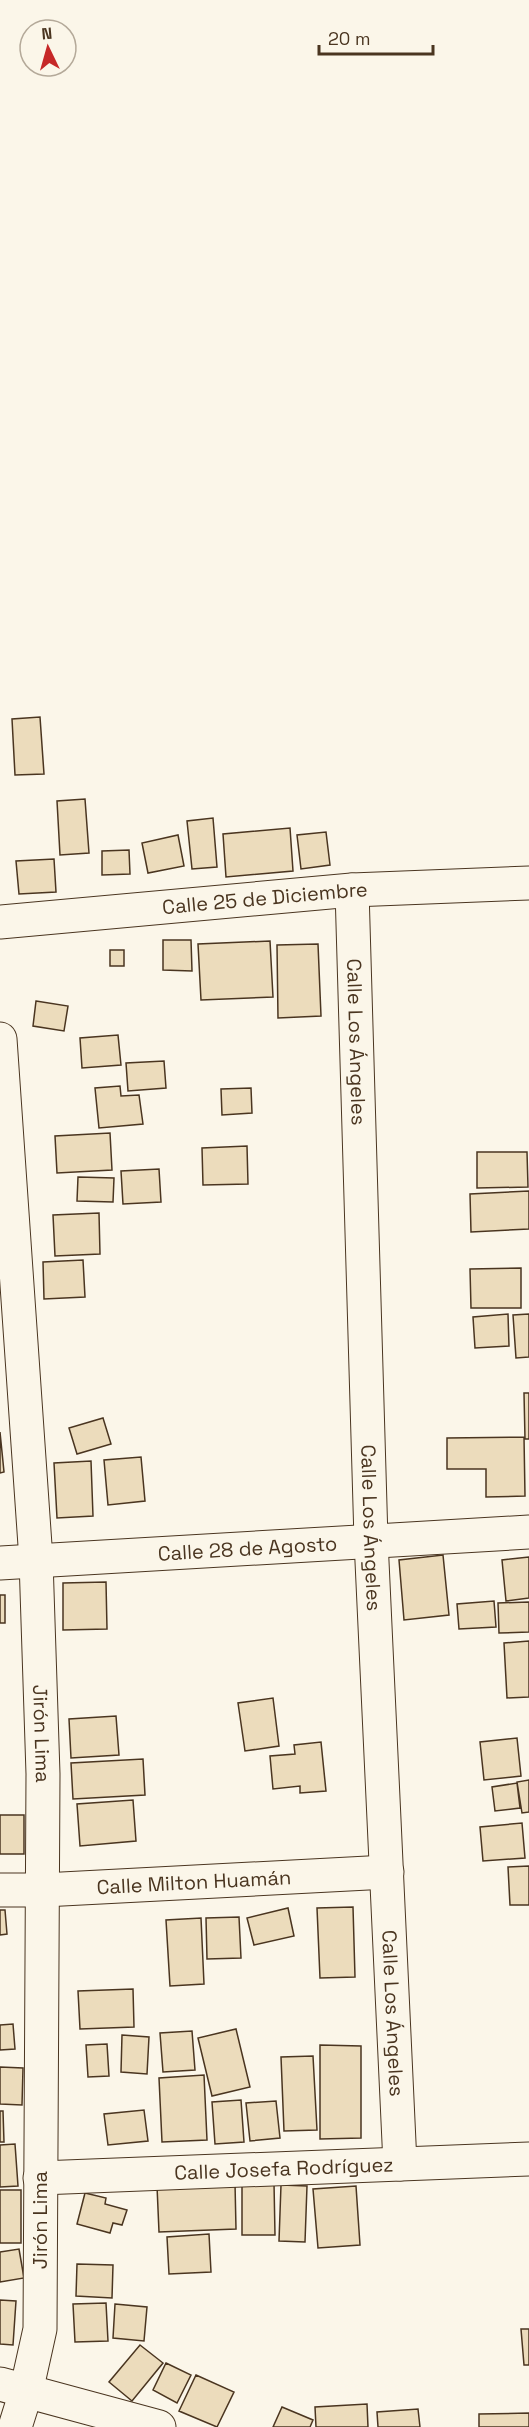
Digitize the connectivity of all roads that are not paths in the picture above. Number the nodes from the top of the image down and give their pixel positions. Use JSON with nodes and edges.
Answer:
{"nodes":[{"id":1,"x":529,"y":883,"type":"edge"},
{"id":2,"x":352,"y":890,"type":"junction"},
{"id":3,"x":0,"y":922,"type":"edge"},
{"id":4,"x":0,"y":1039,"type":"edge"},
{"id":5,"x":529,"y":1532,"type":"edge"},
{"id":6,"x":371,"y":1540,"type":"junction"},
{"id":7,"x":36,"y":1560,"type":"junction"},
{"id":8,"x":0,"y":1563,"type":"edge"},
{"id":9,"x":387,"y":1872,"type":"junction"},
{"id":10,"x":0,"y":1890,"type":"edge"},
{"id":11,"x":43,"y":1890,"type":"junction"},
{"id":12,"x":529,"y":2159,"type":"edge"},
{"id":13,"x":400,"y":2164,"type":"junction"},
{"id":14,"x":40,"y":2178,"type":"junction"},
{"id":15,"x":13,"y":2388,"type":"edge"},
{"id":16,"x":15,"y":2427,"type":"edge"},
{"id":17,"x":159,"y":2427,"type":"edge"}],
"edges":[{"from":1,"to":2,"type":"street","name":"Calle 25 de Diciembre"},
{"from":2,"to":3,"type":"street","name":"Calle 25 de Diciembre"},
{"from":2,"to":6,"type":"street","name":"Calle Los Ángeles"},
{"from":4,"to":7,"type":"street","name":"Jirón Lima"},
{"from":5,"to":6,"type":"street","name":"Calle 28 de Agosto"},
{"from":6,"to":7,"type":"street","name":"Calle 28 de Agosto"},
{"from":6,"to":9,"type":"street","name":"Calle Los Ángeles"},
{"from":7,"to":8,"type":"street","name":"Calle 28 de Agosto"},
{"from":7,"to":11,"type":"street","name":"Jirón Lima"},
{"from":9,"to":11,"type":"street","name":"Calle Milton Huamán"},
{"from":9,"to":13,"type":"street","name":"Calle Los Ángeles"},
{"from":10,"to":11,"type":"street","name":"Calle Milton Huamán"},
{"from":11,"to":14,"type":"street","name":"Jirón Lima"},
{"from":12,"to":13,"type":"street","name":"Calle Josefa Rodríguez"},
{"from":13,"to":14,"type":"street","name":"Calle Josefa Rodríguez"},
{"from":14,"to":15,"type":"street","name":"Jirón Lima"},
{"from":15,"to":16,"type":"street","name":"Jirón Lima"},
{"from":15,"to":17,"type":"street"}]}
